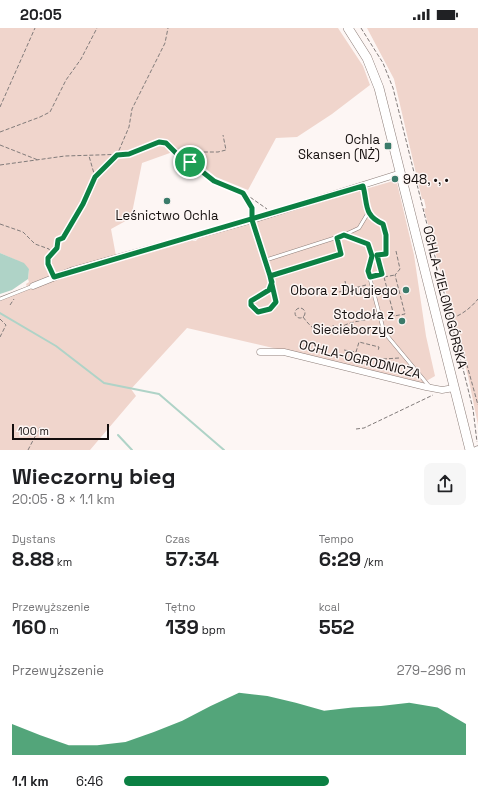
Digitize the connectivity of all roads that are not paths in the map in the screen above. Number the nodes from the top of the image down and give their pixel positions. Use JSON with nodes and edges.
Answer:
{"nodes":[{"id":1,"x":348,"y":28,"type":"edge"},
{"id":2,"x":401,"y":173,"type":"junction"},
{"id":3,"x":363,"y":186,"type":"junction"},
{"id":4,"x":368,"y":213,"type":"junction"},
{"id":5,"x":252,"y":220,"type":"junction"},
{"id":6,"x":344,"y":235,"type":"junction"},
{"id":7,"x":337,"y":238,"type":"junction"},
{"id":8,"x":372,"y":256,"type":"junction"},
{"id":9,"x":266,"y":260,"type":"junction"},
{"id":10,"x":33,"y":286,"type":"joint"},
{"id":11,"x":0,"y":299,"type":"edge"},
{"id":12,"x":260,"y":352,"type":"dead end"},
{"id":13,"x":431,"y":388,"type":"junction"},
{"id":14,"x":454,"y":388,"type":"junction"},
{"id":15,"x":470,"y":450,"type":"edge"}],
"edges":[{"from":1,"to":2,"type":"street","name":"OCHLA-ZIELONOGÓRSKA"},
{"from":2,"to":3,"type":"street"},
{"from":2,"to":14,"type":"street","name":"OCHLA-ZIELONOGÓRSKA"},
{"from":3,"to":4,"type":"lane"},
{"from":3,"to":5,"type":"street"},
{"from":4,"to":6,"type":"lane"},
{"from":4,"to":8,"type":"lane"},
{"from":5,"to":9,"type":"lane"},
{"from":5,"to":10,"type":"street"},
{"from":6,"to":7,"type":"lane"},
{"from":6,"to":8,"type":"lane"},
{"from":7,"to":9,"type":"lane"},
{"from":7,"to":9,"type":"lane"},
{"from":8,"to":13,"type":"lane"},
{"from":10,"to":11,"type":"lane"},
{"from":12,"to":13,"type":"street","name":"OCHLA-OGRODNICZA"},
{"from":13,"to":14,"type":"street","name":"OCHLA-OGRODNICZA"},
{"from":14,"to":15,"type":"street","name":"OCHLA-ZIELONOGÓRSKA"}]}
